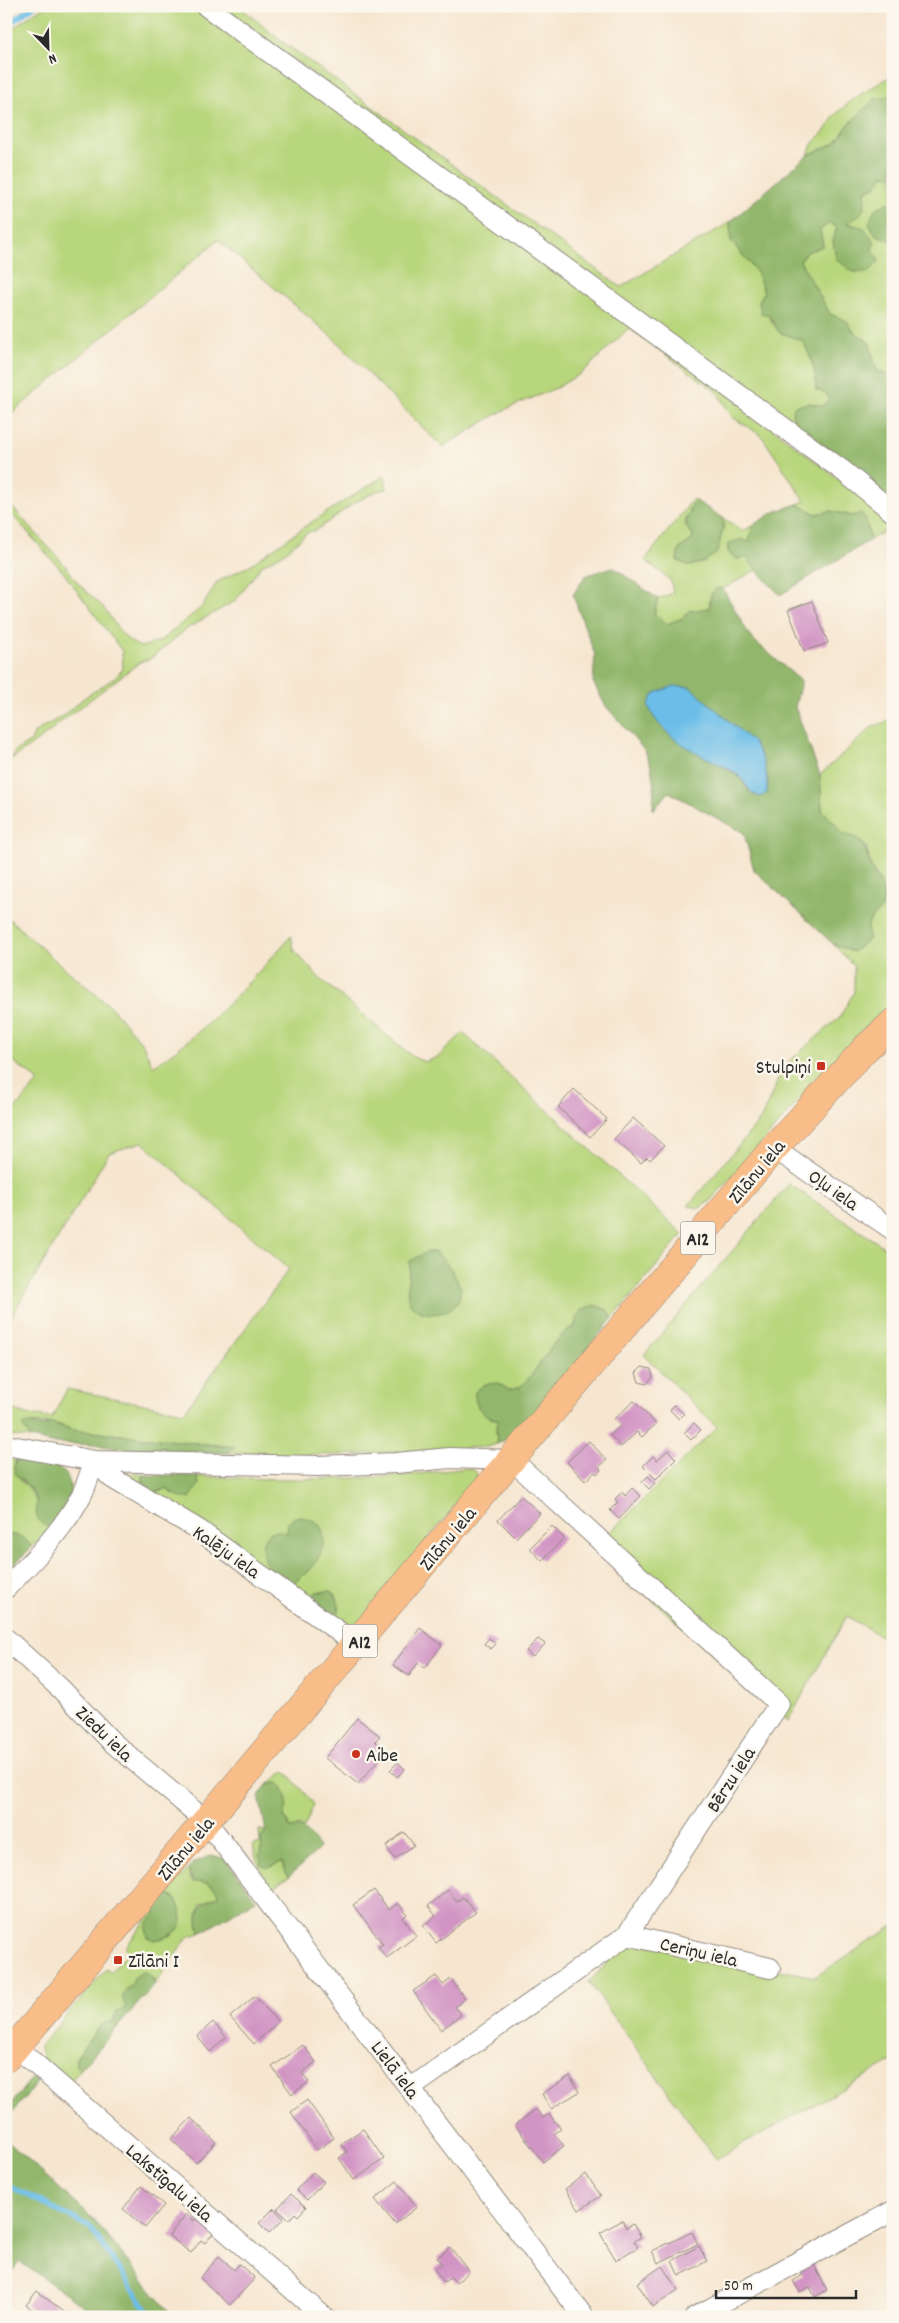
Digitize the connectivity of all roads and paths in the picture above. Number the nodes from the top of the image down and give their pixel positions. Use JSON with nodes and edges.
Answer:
{"nodes":[{"id":1,"x":206,"y":6,"type":"edge"},
{"id":2,"x":893,"y":512,"type":"edge"},
{"id":3,"x":893,"y":1024,"type":"edge"},
{"id":4,"x":774,"y":1148,"type":"junction"},
{"id":5,"x":893,"y":1230,"type":"edge"},
{"id":6,"x":6,"y":1445,"type":"edge"},
{"id":7,"x":512,"y":1460,"type":"junction"},
{"id":8,"x":94,"y":1461,"type":"junction"},
{"id":9,"x":6,"y":1588,"type":"edge"},
{"id":10,"x":6,"y":1639,"type":"edge"},
{"id":11,"x":357,"y":1645,"type":"junction"},
{"id":12,"x":207,"y":1822,"type":"junction"},
{"id":13,"x":627,"y":1935,"type":"junction"},
{"id":14,"x":770,"y":1968,"type":"dead end"},
{"id":15,"x":11,"y":2052,"type":"edge"},
{"id":16,"x":411,"y":2088,"type":"junction"},
{"id":17,"x":893,"y":2211,"type":"edge"},
{"id":18,"x":324,"y":2317,"type":"edge"},
{"id":19,"x":584,"y":2317,"type":"edge"},
{"id":20,"x":695,"y":2317,"type":"edge"}],
"edges":[{"from":1,"to":2,"type":"street"},
{"from":3,"to":4,"type":"highway","name":"Zīlānu iela","number":"A12"},
{"from":4,"to":5,"type":"street","name":"Oļu iela"},
{"from":4,"to":7,"type":"highway","name":"Zīlānu iela","number":"A12"},
{"from":6,"to":8,"type":"street"},
{"from":7,"to":8,"type":"street"},
{"from":7,"to":11,"type":"highway","name":"Zīlānu iela","number":"A12"},
{"from":7,"to":13,"type":"street","name":"Bērzu iela"},
{"from":8,"to":9,"type":"street"},
{"from":8,"to":11,"type":"street","name":"Kalēju iela"},
{"from":10,"to":12,"type":"street","name":"Ziedu iela"},
{"from":11,"to":12,"type":"highway","name":"Zīlānu iela","number":"A12"},
{"from":12,"to":15,"type":"highway","name":"Zīlānu iela","number":"A12"},
{"from":12,"to":16,"type":"street","name":"Lielā iela"},
{"from":13,"to":14,"type":"street","name":"Ceriņu iela"},
{"from":13,"to":16,"type":"street","name":"Bērzu iela"},
{"from":15,"to":18,"type":"street","name":"Lakstīgalu iela"},
{"from":16,"to":19,"type":"street","name":"Lielā iela"},
{"from":17,"to":20,"type":"street"}]}
